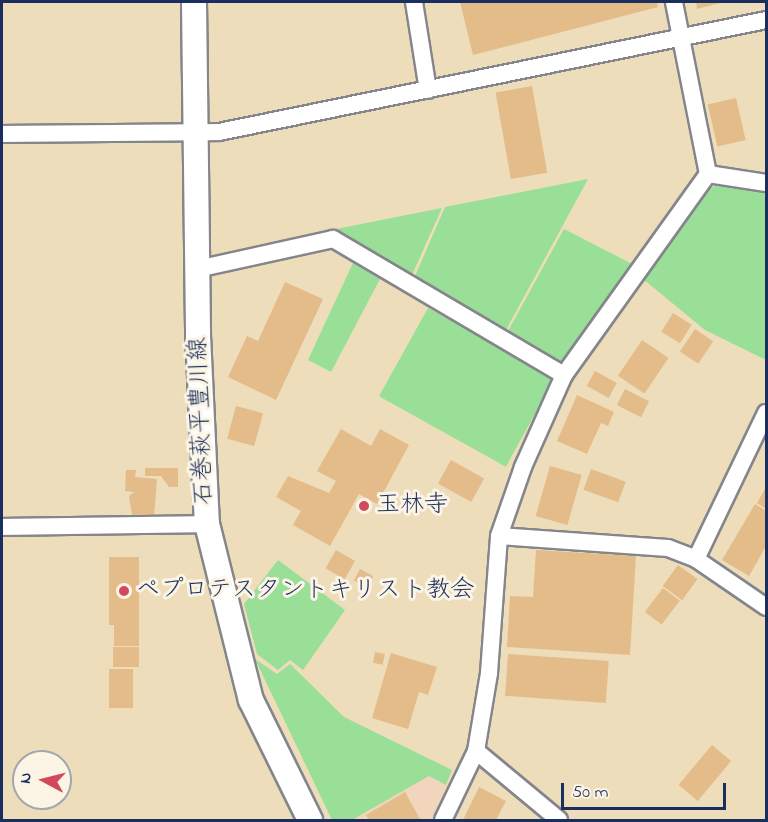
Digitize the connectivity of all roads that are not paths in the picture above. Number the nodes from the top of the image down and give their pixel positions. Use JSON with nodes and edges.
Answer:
{"nodes":[{"id":1,"x":194,"y":2,"type":"edge"},
{"id":2,"x":414,"y":2,"type":"edge"},
{"id":3,"x":674,"y":2,"type":"edge"},
{"id":4,"x":766,"y":20,"type":"edge"},
{"id":5,"x":681,"y":42,"type":"junction"},
{"id":6,"x":428,"y":90,"type":"junction"},
{"id":7,"x":2,"y":134,"type":"edge"},
{"id":8,"x":195,"y":134,"type":"junction"},
{"id":9,"x":708,"y":174,"type":"junction"},
{"id":10,"x":766,"y":183,"type":"edge"},
{"id":11,"x":197,"y":269,"type":"junction"},
{"id":12,"x":564,"y":375,"type":"junction"},
{"id":13,"x":766,"y":413,"type":"edge"},
{"id":14,"x":207,"y":524,"type":"junction"},
{"id":15,"x":2,"y":527,"type":"edge"},
{"id":16,"x":499,"y":536,"type":"junction"},
{"id":17,"x":696,"y":559,"type":"junction"},
{"id":18,"x":766,"y":607,"type":"edge"},
{"id":19,"x":476,"y":751,"type":"junction"},
{"id":20,"x":310,"y":820,"type":"edge"},
{"id":21,"x":443,"y":820,"type":"edge"},
{"id":22,"x":560,"y":820,"type":"edge"}],
"edges":[{"from":1,"to":8,"type":"main road","name":"石巻萩平豊川線"},
{"from":2,"to":6,"type":"street"},
{"from":3,"to":5,"type":"street"},
{"from":4,"to":5,"type":"street"},
{"from":5,"to":6,"type":"street"},
{"from":5,"to":9,"type":"street"},
{"from":6,"to":8,"type":"street"},
{"from":7,"to":8,"type":"street"},
{"from":8,"to":11,"type":"main road","name":"石巻萩平豊川線"},
{"from":9,"to":10,"type":"street"},
{"from":9,"to":12,"type":"street"},
{"from":11,"to":12,"type":"street"},
{"from":11,"to":14,"type":"main road","name":"石巻萩平豊川線"},
{"from":12,"to":16,"type":"street"},
{"from":13,"to":17,"type":"street"},
{"from":14,"to":15,"type":"street"},
{"from":14,"to":20,"type":"main road","name":"石巻萩平豊川線"},
{"from":16,"to":17,"type":"street"},
{"from":16,"to":19,"type":"street"},
{"from":17,"to":18,"type":"street"},
{"from":19,"to":21,"type":"street"},
{"from":19,"to":22,"type":"street"}]}
